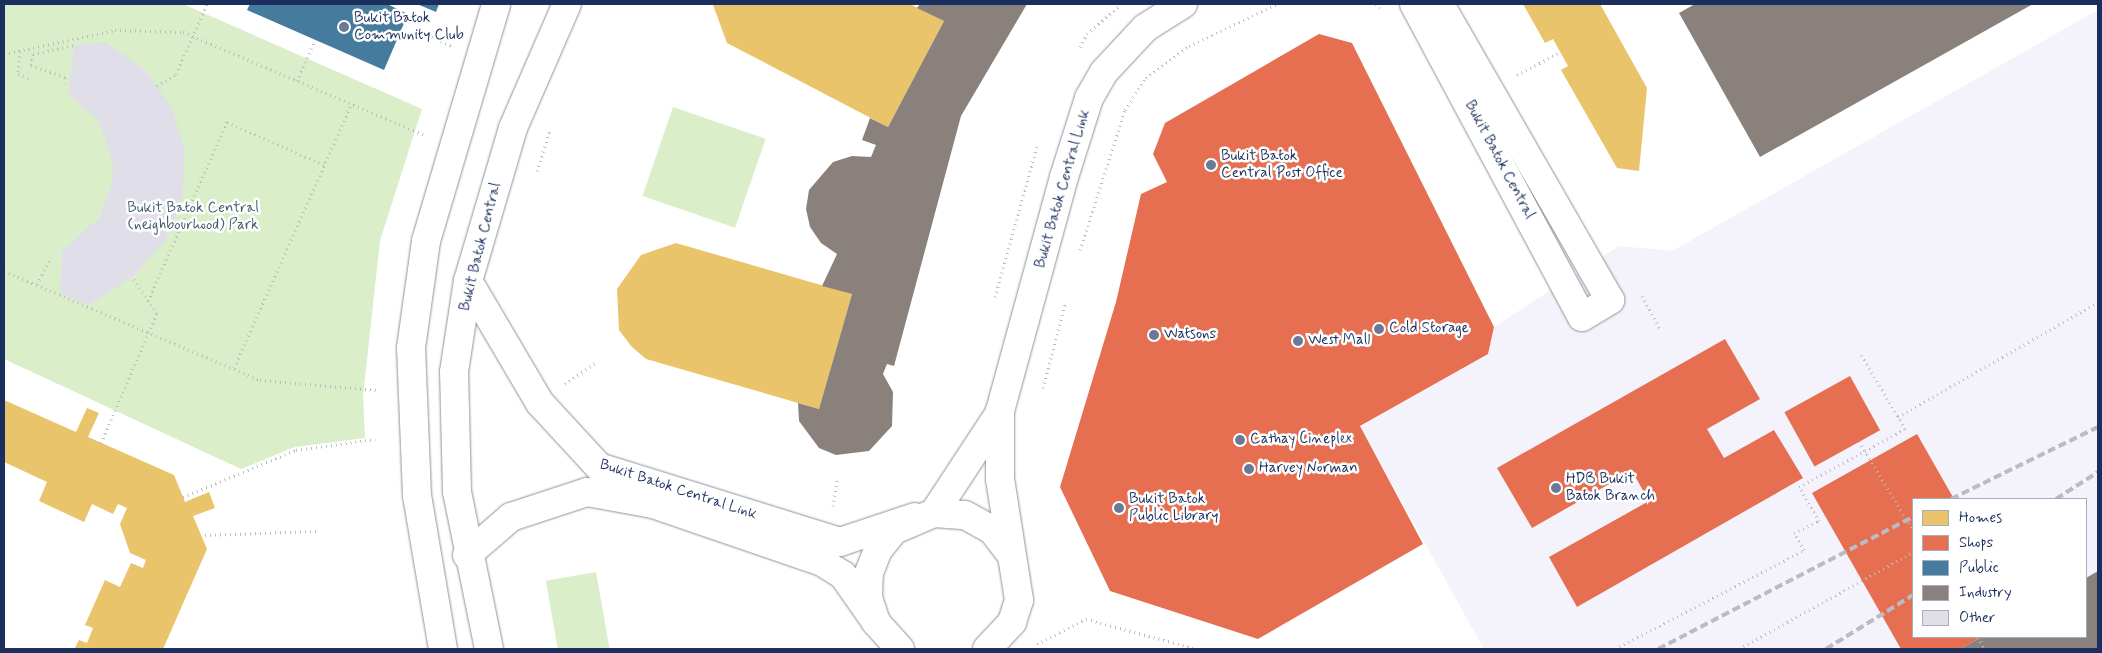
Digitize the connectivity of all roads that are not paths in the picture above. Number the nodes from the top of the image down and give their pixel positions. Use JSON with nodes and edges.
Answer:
{"nodes":[{"id":1,"x":496,"y":4,"type":"edge"},
{"id":2,"x":567,"y":4,"type":"edge"},
{"id":3,"x":1183,"y":4,"type":"edge"},
{"id":4,"x":1414,"y":4,"type":"edge"},
{"id":5,"x":1440,"y":4,"type":"edge"},
{"id":6,"x":468,"y":282,"type":"junction"},
{"id":7,"x":1000,"y":411,"type":"junction"},
{"id":8,"x":924,"y":515,"type":"junction"},
{"id":9,"x":1012,"y":554,"type":"junction"},
{"id":10,"x":467,"y":555,"type":"junction"},
{"id":11,"x":876,"y":622,"type":"junction"},
{"id":12,"x":443,"y":649,"type":"edge"},
{"id":13,"x":489,"y":649,"type":"edge"},
{"id":14,"x":900,"y":649,"type":"edge"},
{"id":15,"x":988,"y":649,"type":"edge"}],
"edges":[{"from":1,"to":12,"type":"street"},
{"from":2,"to":6,"type":"street","name":"Bukit Batok Central"},
{"from":3,"to":7,"type":"street","name":"Bukit Batok Central Link"},
{"from":4,"to":5,"type":"street","name":"Bukit Batok Central"},
{"from":6,"to":8,"type":"street","name":"Bukit Batok Central Link"},
{"from":6,"to":10,"type":"street","name":"Bukit Batok Central"},
{"from":7,"to":8,"type":"street","name":"Bukit Batok Central Link"},
{"from":7,"to":9,"type":"street","name":"Bukit Batok Central Link"},
{"from":8,"to":9,"type":"street","name":"Bukit Batok Central Link"},
{"from":8,"to":11,"type":"street","name":"Bukit Batok Central Link"},
{"from":9,"to":15,"type":"street","name":"Bukit Batok Central Link"},
{"from":10,"to":11,"type":"street","name":"Bukit Batok Central Link"},
{"from":10,"to":13,"type":"street","name":"Bukit Batok Central"},
{"from":11,"to":14,"type":"street","name":"Bukit Batok Central Link"}]}
